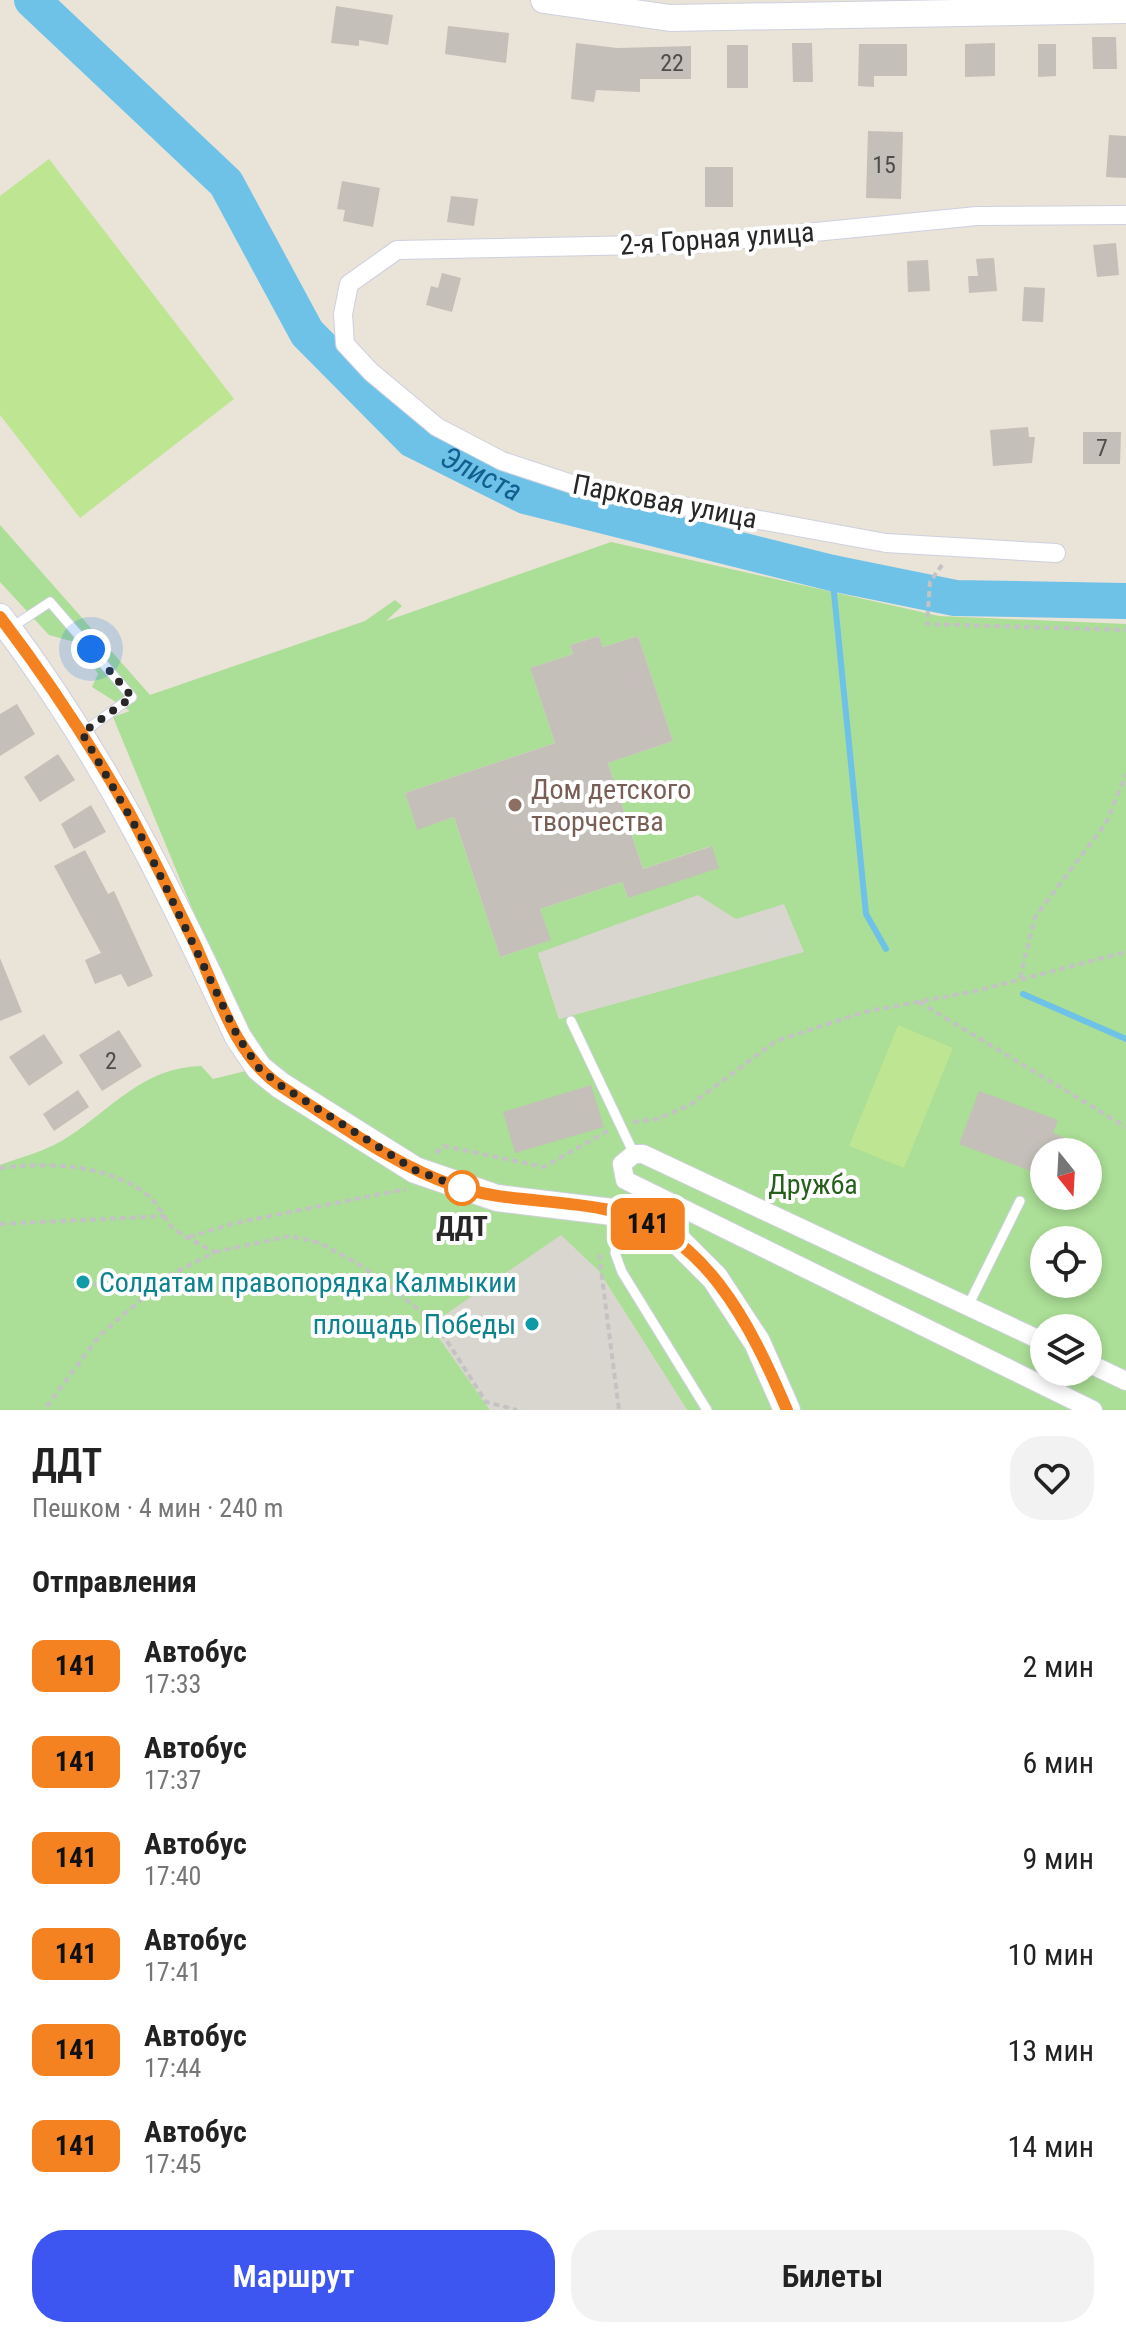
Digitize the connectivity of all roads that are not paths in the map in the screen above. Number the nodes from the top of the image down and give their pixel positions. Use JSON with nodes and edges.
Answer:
{"nodes":[{"id":1,"x":544,"y":0,"type":"edge"},
{"id":2,"x":1126,"y":10,"type":"edge"},
{"id":3,"x":1126,"y":215,"type":"edge"},
{"id":4,"x":343,"y":314,"type":"joint"},
{"id":5,"x":1056,"y":553,"type":"dead end"},
{"id":6,"x":5,"y":623,"type":"edge"},
{"id":7,"x":82,"y":733,"type":"junction"},
{"id":8,"x":571,"y":1021,"type":"dead end"},
{"id":9,"x":634,"y":1154,"type":"junction"},
{"id":10,"x":1020,"y":1201,"type":"dead end"},
{"id":11,"x":611,"y":1210,"type":"junction"},
{"id":12,"x":968,"y":1306,"type":"junction"},
{"id":13,"x":1030,"y":1335,"type":"edge"},
{"id":14,"x":1102,"y":1370,"type":"edge"},
{"id":15,"x":1126,"y":1381,"type":"edge"},
{"id":16,"x":707,"y":1410,"type":"edge"},
{"id":17,"x":787,"y":1410,"type":"edge"},
{"id":18,"x":1093,"y":1410,"type":"edge"}],
"edges":[{"from":1,"to":2,"type":"main road"},
{"from":3,"to":4,"type":"street","name":"2-я Горная улица"},
{"from":4,"to":5,"type":"street","name":"Парковая улица"},
{"from":6,"to":7,"type":"main road"},
{"from":6,"to":7,"type":"lane"},
{"from":7,"to":11,"type":"main road"},
{"from":8,"to":9,"type":"lane"},
{"from":9,"to":12,"type":"street"},
{"from":9,"to":18,"type":"street"},
{"from":10,"to":12,"type":"lane"},
{"from":11,"to":16,"type":"lane"},
{"from":11,"to":17,"type":"main road"},
{"from":12,"to":13,"type":"street"},
{"from":14,"to":15,"type":"street"}]}
